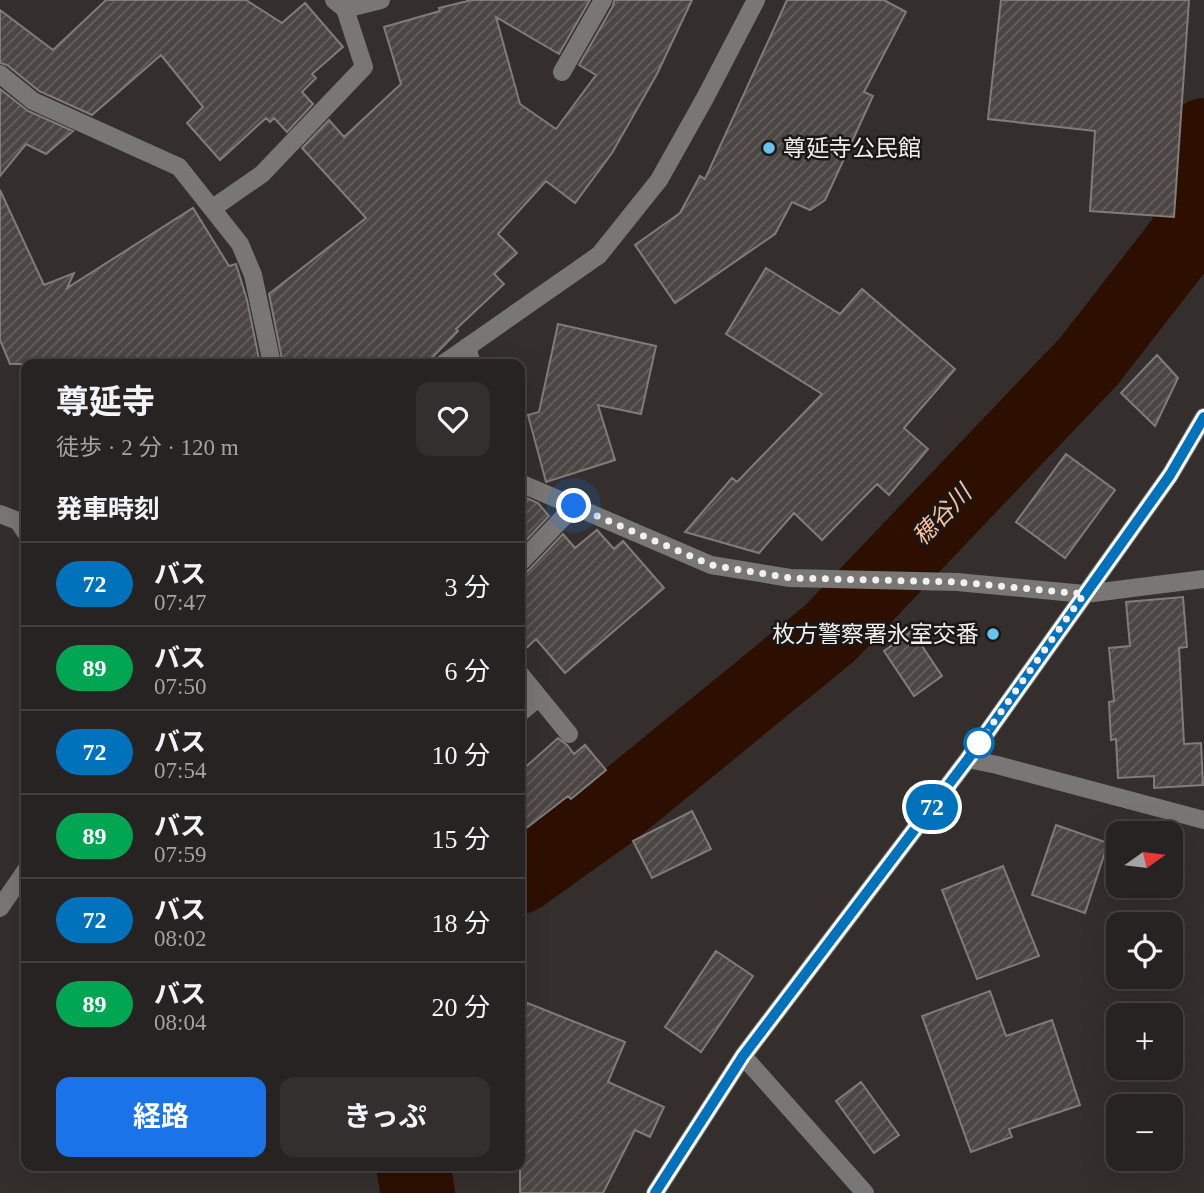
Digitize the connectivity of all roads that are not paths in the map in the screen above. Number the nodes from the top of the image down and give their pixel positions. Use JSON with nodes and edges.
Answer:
{"nodes":[{"id":1,"x":381,"y":0,"type":"edge"},
{"id":2,"x":603,"y":0,"type":"edge"},
{"id":3,"x":756,"y":0,"type":"edge"},
{"id":4,"x":339,"y":5,"type":"edge"},
{"id":5,"x":562,"y":72,"type":"dead end"},
{"id":6,"x":0,"y":74,"type":"edge"},
{"id":7,"x":213,"y":208,"type":"junction"},
{"id":8,"x":469,"y":356,"type":"edge"},
{"id":9,"x":271,"y":359,"type":"edge"},
{"id":10,"x":1201,"y":427,"type":"edge"},
{"id":11,"x":525,"y":485,"type":"edge"},
{"id":12,"x":574,"y":506,"type":"junction"},
{"id":13,"x":0,"y":514,"type":"edge"},
{"id":14,"x":21,"y":526,"type":"edge"},
{"id":15,"x":525,"y":558,"type":"edge"},
{"id":16,"x":1204,"y":579,"type":"edge"},
{"id":17,"x":1084,"y":594,"type":"junction"},
{"id":18,"x":525,"y":680,"type":"edge"},
{"id":19,"x":539,"y":697,"type":"junction"},
{"id":20,"x":525,"y":709,"type":"edge"},
{"id":21,"x":569,"y":734,"type":"dead end"},
{"id":22,"x":968,"y":759,"type":"junction"},
{"id":23,"x":1204,"y":820,"type":"edge"},
{"id":24,"x":21,"y":877,"type":"edge"},
{"id":25,"x":0,"y":908,"type":"edge"},
{"id":26,"x":743,"y":1056,"type":"junction"},
{"id":27,"x":655,"y":1193,"type":"edge"},
{"id":28,"x":864,"y":1193,"type":"edge"}],
"edges":[{"from":1,"to":4,"type":"street"},
{"from":2,"to":5,"type":"street"},
{"from":3,"to":8,"type":"street"},
{"from":4,"to":7,"type":"street"},
{"from":6,"to":7,"type":"street"},
{"from":7,"to":9,"type":"street"},
{"from":10,"to":17,"type":"street"},
{"from":11,"to":12,"type":"street"},
{"from":12,"to":15,"type":"street"},
{"from":12,"to":17,"type":"street"},
{"from":13,"to":14,"type":"street"},
{"from":16,"to":17,"type":"street"},
{"from":17,"to":22,"type":"street"},
{"from":18,"to":19,"type":"street"},
{"from":19,"to":20,"type":"street"},
{"from":19,"to":21,"type":"street"},
{"from":22,"to":23,"type":"street"},
{"from":22,"to":26,"type":"street"},
{"from":24,"to":25,"type":"street"},
{"from":26,"to":27,"type":"street"},
{"from":26,"to":28,"type":"street"}]}
